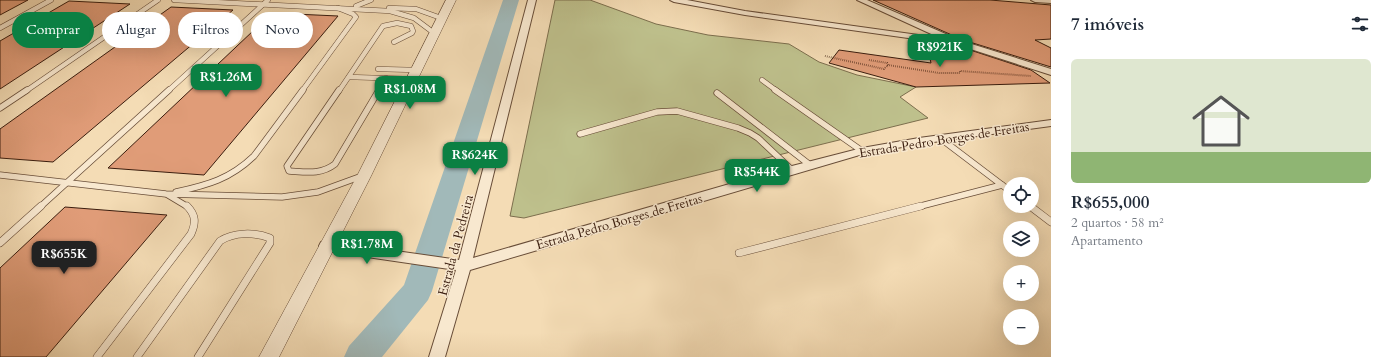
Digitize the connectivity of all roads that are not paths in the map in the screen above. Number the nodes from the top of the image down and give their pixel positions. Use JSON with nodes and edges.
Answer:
{"nodes":[{"id":1,"x":50,"y":0,"type":"edge"},
{"id":2,"x":158,"y":0,"type":"edge"},
{"id":3,"x":174,"y":0,"type":"edge"},
{"id":4,"x":268,"y":0,"type":"edge"},
{"id":5,"x":371,"y":0,"type":"edge"},
{"id":6,"x":451,"y":0,"type":"edge"},
{"id":7,"x":532,"y":0,"type":"edge"},
{"id":8,"x":674,"y":0,"type":"edge"},
{"id":9,"x":861,"y":0,"type":"edge"},
{"id":10,"x":1035,"y":0,"type":"edge"},
{"id":11,"x":1051,"y":1,"type":"edge"},
{"id":12,"x":263,"y":4,"type":"junction"},
{"id":13,"x":338,"y":8,"type":"junction"},
{"id":14,"x":377,"y":9,"type":"junction"},
{"id":15,"x":441,"y":18,"type":"junction"},
{"id":16,"x":0,"y":28,"type":"edge"},
{"id":17,"x":434,"y":33,"type":"junction"},
{"id":18,"x":394,"y":42,"type":"dead end"},
{"id":19,"x":959,"y":43,"type":"junction"},
{"id":20,"x":378,"y":69,"type":"dead end"},
{"id":21,"x":1051,"y":72,"type":"edge"},
{"id":22,"x":413,"y":74,"type":"junction"},
{"id":23,"x":349,"y":77,"type":"junction"},
{"id":24,"x":386,"y":78,"type":"junction"},
{"id":25,"x":762,"y":80,"type":"dead end"},
{"id":26,"x":717,"y":93,"type":"dead end"},
{"id":27,"x":0,"y":108,"type":"edge"},
{"id":28,"x":1051,"y":123,"type":"edge"},
{"id":29,"x":580,"y":134,"type":"dead end"},
{"id":30,"x":940,"y":138,"type":"junction"},
{"id":31,"x":862,"y":151,"type":"junction"},
{"id":32,"x":810,"y":165,"type":"junction"},
{"id":33,"x":792,"y":170,"type":"junction"},
{"id":34,"x":0,"y":175,"type":"edge"},
{"id":35,"x":364,"y":176,"type":"junction"},
{"id":36,"x":67,"y":183,"type":"junction"},
{"id":37,"x":1002,"y":185,"type":"joint"},
{"id":38,"x":166,"y":194,"type":"junction"},
{"id":39,"x":1039,"y":213,"type":"edge"},
{"id":40,"x":1051,"y":222,"type":"edge"},
{"id":41,"x":0,"y":243,"type":"edge"},
{"id":42,"x":326,"y":246,"type":"junction"},
{"id":43,"x":739,"y":252,"type":"dead end"},
{"id":44,"x":464,"y":266,"type":"junction"},
{"id":45,"x":97,"y":357,"type":"edge"},
{"id":46,"x":137,"y":357,"type":"edge"},
{"id":47,"x":198,"y":357,"type":"edge"},
{"id":48,"x":269,"y":357,"type":"edge"},
{"id":49,"x":437,"y":357,"type":"edge"}],
"edges":[{"from":1,"to":16,"type":"lane"},
{"from":2,"to":27,"type":"lane"},
{"from":3,"to":12,"type":"lane"},
{"from":4,"to":12,"type":"lane"},
{"from":5,"to":13,"type":"lane"},
{"from":6,"to":15,"type":"street"},
{"from":7,"to":44,"type":"street","name":"Estrada da Pedreira"},
{"from":8,"to":19,"type":"street"},
{"from":9,"to":19,"type":"street"},
{"from":10,"to":11,"type":"street"},
{"from":12,"to":13,"type":"lane"},
{"from":12,"to":36,"type":"lane"},
{"from":13,"to":14,"type":"lane"},
{"from":13,"to":38,"type":"lane"},
{"from":14,"to":15,"type":"lane"},
{"from":14,"to":17,"type":"lane"},
{"from":15,"to":17,"type":"street"},
{"from":17,"to":22,"type":"street"},
{"from":18,"to":23,"type":"lane"},
{"from":19,"to":21,"type":"street"},
{"from":20,"to":22,"type":"lane"},
{"from":22,"to":24,"type":"lane"},
{"from":22,"to":35,"type":"street"},
{"from":23,"to":24,"type":"lane"},
{"from":23,"to":24,"type":"lane"},
{"from":25,"to":31,"type":"lane"},
{"from":26,"to":32,"type":"lane"},
{"from":28,"to":30,"type":"street","name":"Estrada Pedro Borges de Freitas"},
{"from":29,"to":33,"type":"lane"},
{"from":30,"to":31,"type":"street","name":"Estrada Pedro Borges de Freitas"},
{"from":30,"to":37,"type":"lane"},
{"from":31,"to":32,"type":"street","name":"Estrada Pedro Borges de Freitas"},
{"from":32,"to":33,"type":"street","name":"Estrada Pedro Borges de Freitas"},
{"from":33,"to":44,"type":"street","name":"Estrada Pedro Borges de Freitas"},
{"from":34,"to":36,"type":"lane"},
{"from":35,"to":38,"type":"lane"},
{"from":35,"to":42,"type":"street"},
{"from":36,"to":38,"type":"lane"},
{"from":36,"to":41,"type":"lane"},
{"from":37,"to":43,"type":"lane"},
{"from":38,"to":45,"type":"lane"},
{"from":39,"to":40,"type":"lane"},
{"from":42,"to":44,"type":"street","name":"Estrada Pedro Borges de Freitas"},
{"from":42,"to":48,"type":"street"},
{"from":44,"to":49,"type":"street","name":"Estrada da Pedreira"},
{"from":46,"to":47,"type":"lane"}]}
